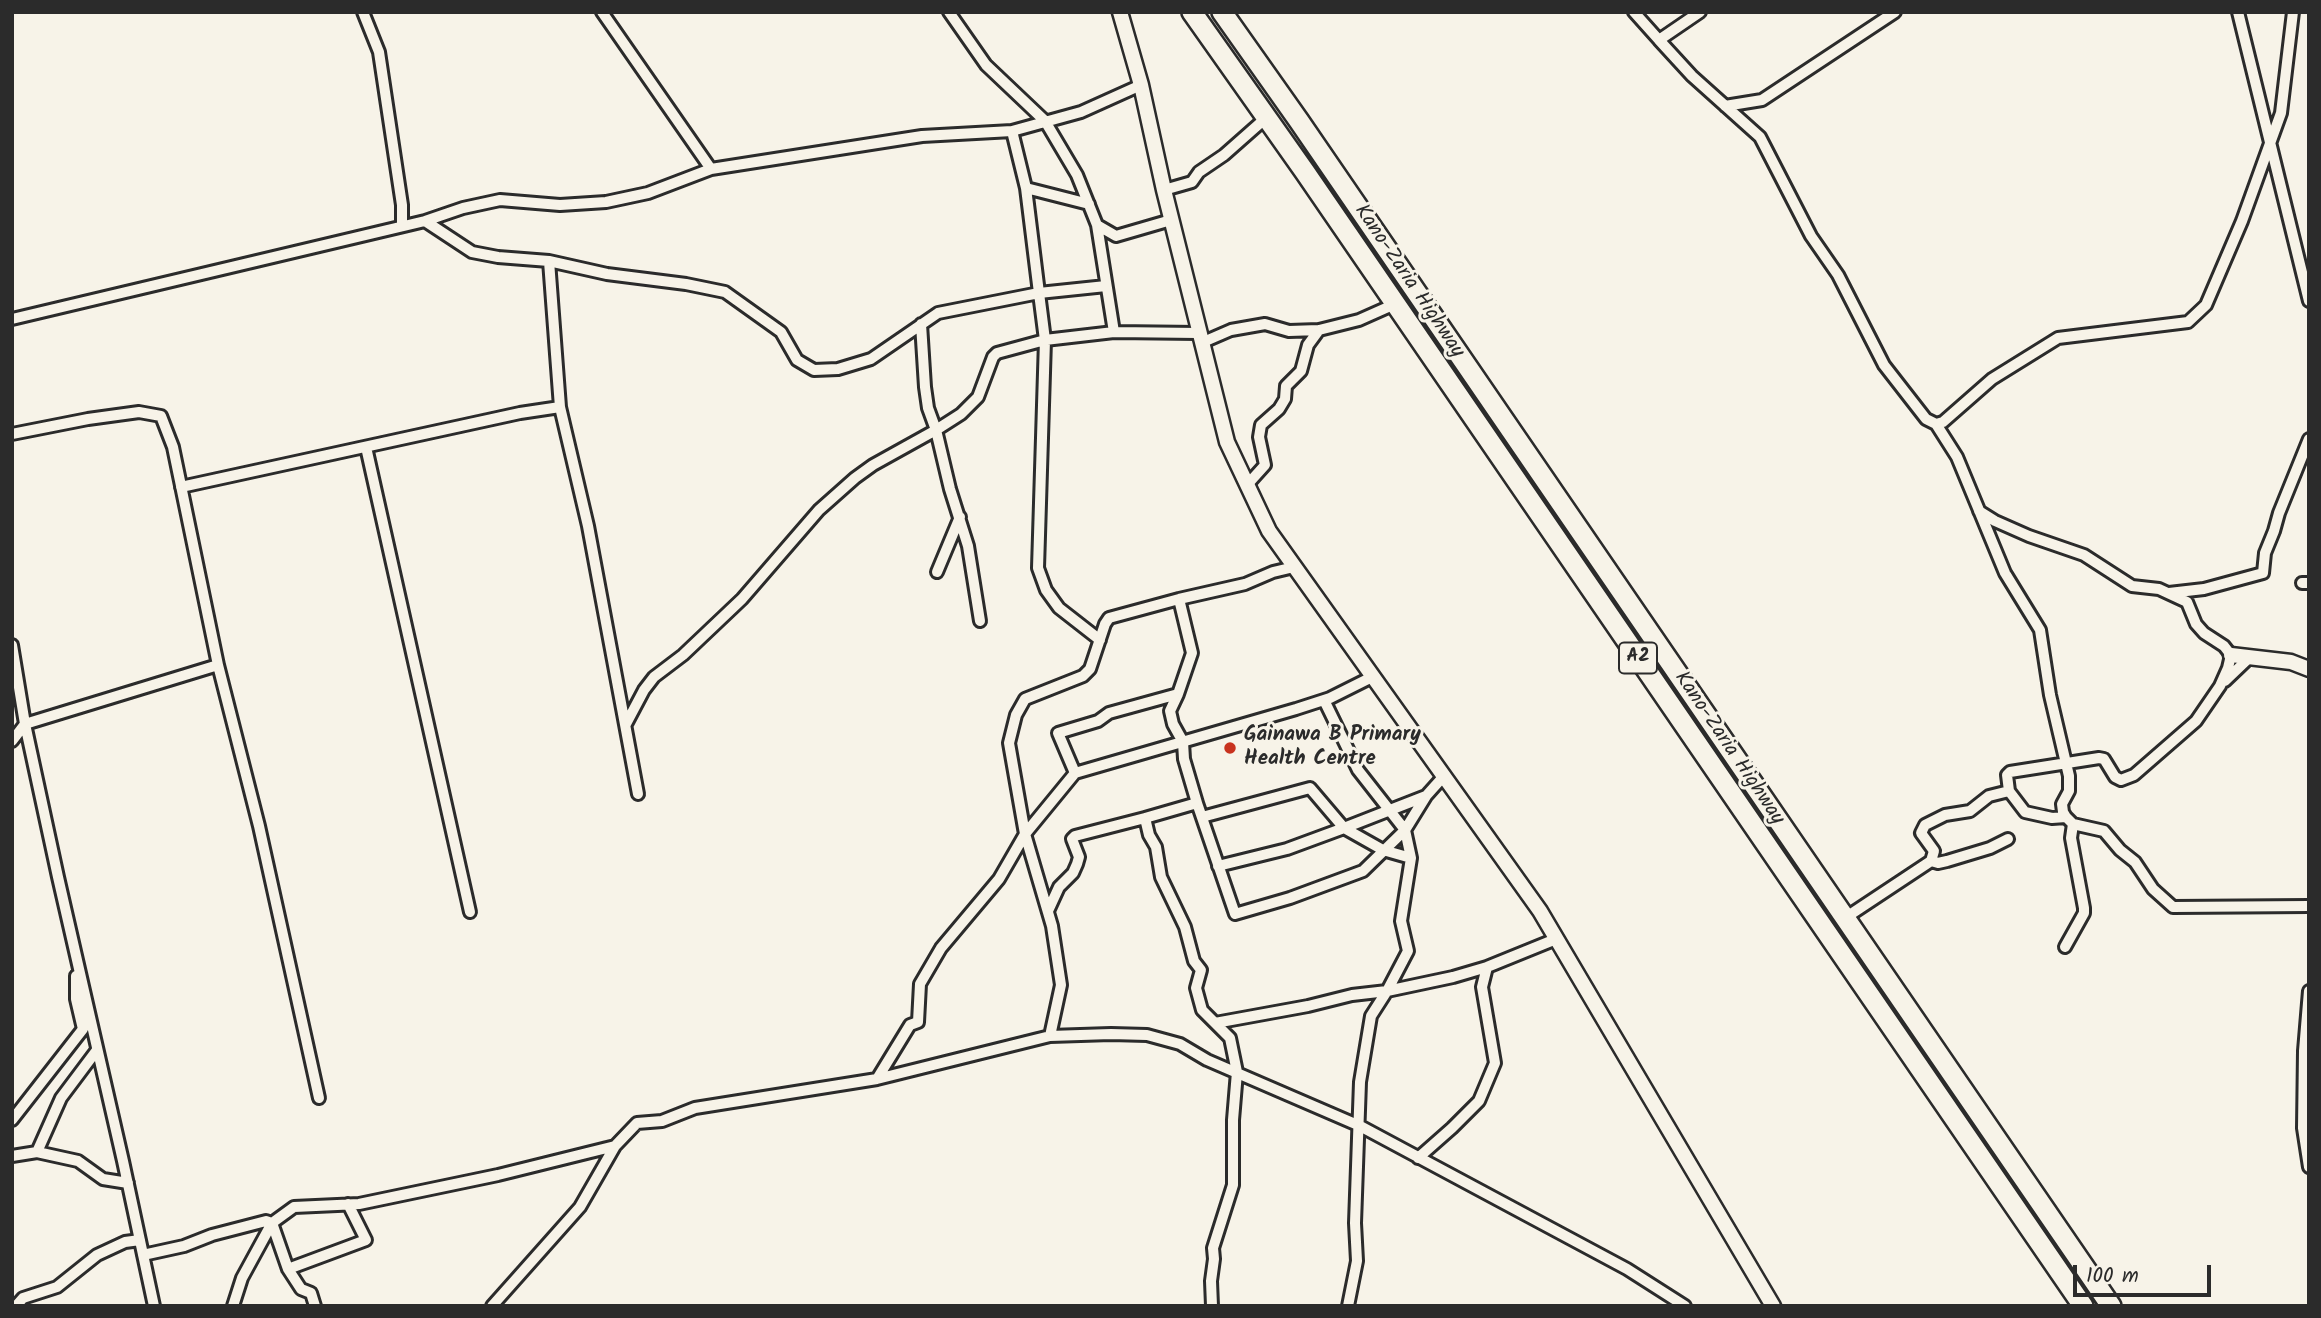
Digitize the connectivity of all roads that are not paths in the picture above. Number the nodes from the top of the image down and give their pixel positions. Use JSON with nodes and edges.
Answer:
{"nodes":[{"id":1,"x":363,"y":12,"type":"edge"},
{"id":2,"x":602,"y":12,"type":"edge"},
{"id":3,"x":949,"y":12,"type":"edge"},
{"id":4,"x":1120,"y":12,"type":"edge"},
{"id":5,"x":1192,"y":12,"type":"edge"},
{"id":6,"x":1222,"y":12,"type":"edge"},
{"id":7,"x":1634,"y":12,"type":"edge"},
{"id":8,"x":1700,"y":12,"type":"edge"},
{"id":9,"x":1895,"y":12,"type":"edge"},
{"id":10,"x":2238,"y":12,"type":"edge"},
{"id":11,"x":2293,"y":12,"type":"edge"},
{"id":12,"x":1660,"y":40,"type":"junction"},
{"id":13,"x":1141,"y":85,"type":"junction"},
{"id":14,"x":1726,"y":106,"type":"junction"},
{"id":15,"x":1267,"y":117,"type":"junction"},
{"id":16,"x":1045,"y":121,"type":"junction"},
{"id":17,"x":1012,"y":131,"type":"junction"},
{"id":18,"x":2270,"y":144,"type":"junction"},
{"id":19,"x":710,"y":169,"type":"junction"},
{"id":20,"x":1026,"y":188,"type":"junction"},
{"id":21,"x":1164,"y":190,"type":"junction"},
{"id":22,"x":1089,"y":204,"type":"junction"},
{"id":23,"x":1171,"y":220,"type":"junction"},
{"id":24,"x":425,"y":221,"type":"junction"},
{"id":25,"x":1097,"y":225,"type":"junction"},
{"id":26,"x":402,"y":226,"type":"junction"},
{"id":27,"x":549,"y":261,"type":"junction"},
{"id":28,"x":1107,"y":286,"type":"junction"},
{"id":29,"x":1039,"y":293,"type":"junction"},
{"id":30,"x":2309,"y":300,"type":"edge"},
{"id":31,"x":1395,"y":304,"type":"junction"},
{"id":32,"x":12,"y":319,"type":"edge"},
{"id":33,"x":921,"y":324,"type":"junction"},
{"id":34,"x":1319,"y":330,"type":"junction"},
{"id":35,"x":1114,"y":332,"type":"junction"},
{"id":36,"x":1200,"y":338,"type":"junction"},
{"id":37,"x":1045,"y":340,"type":"junction"},
{"id":38,"x":560,"y":407,"type":"junction"},
{"id":39,"x":1936,"y":424,"type":"junction"},
{"id":40,"x":936,"y":430,"type":"junction"},
{"id":41,"x":12,"y":433,"type":"edge"},
{"id":42,"x":2309,"y":439,"type":"edge"},
{"id":43,"x":366,"y":447,"type":"junction"},
{"id":44,"x":1247,"y":485,"type":"junction"},
{"id":45,"x":181,"y":487,"type":"junction"},
{"id":46,"x":1979,"y":512,"type":"junction"},
{"id":47,"x":960,"y":517,"type":"junction"},
{"id":48,"x":1294,"y":567,"type":"junction"},
{"id":49,"x":937,"y":572,"type":"dead end"},
{"id":50,"x":2169,"y":593,"type":"junction"},
{"id":51,"x":1179,"y":599,"type":"junction"},
{"id":52,"x":980,"y":621,"type":"dead end"},
{"id":53,"x":1100,"y":640,"type":"junction"},
{"id":54,"x":12,"y":645,"type":"edge"},
{"id":55,"x":2231,"y":655,"type":"junction"},
{"id":56,"x":2248,"y":659,"type":"junction"},
{"id":57,"x":218,"y":665,"type":"junction"},
{"id":58,"x":2309,"y":669,"type":"edge"},
{"id":59,"x":1372,"y":677,"type":"junction"},
{"id":60,"x":2220,"y":685,"type":"junction"},
{"id":61,"x":1178,"y":694,"type":"junction"},
{"id":62,"x":1324,"y":700,"type":"junction"},
{"id":63,"x":25,"y":724,"type":"junction"},
{"id":64,"x":626,"y":724,"type":"junction"},
{"id":65,"x":12,"y":741,"type":"edge"},
{"id":66,"x":1183,"y":742,"type":"junction"},
{"id":67,"x":2066,"y":764,"type":"junction"},
{"id":68,"x":1075,"y":774,"type":"junction"},
{"id":69,"x":1443,"y":777,"type":"junction"},
{"id":70,"x":2009,"y":791,"type":"junction"},
{"id":71,"x":638,"y":794,"type":"dead end"},
{"id":72,"x":1426,"y":796,"type":"junction"},
{"id":73,"x":1197,"y":803,"type":"junction"},
{"id":74,"x":1389,"y":811,"type":"junction"},
{"id":75,"x":1202,"y":817,"type":"junction"},
{"id":76,"x":1145,"y":818,"type":"junction"},
{"id":77,"x":2070,"y":820,"type":"junction"},
{"id":78,"x":1344,"y":828,"type":"junction"},
{"id":79,"x":1405,"y":830,"type":"junction"},
{"id":80,"x":1025,"y":834,"type":"junction"},
{"id":81,"x":2008,"y":839,"type":"dead end"},
{"id":82,"x":1383,"y":850,"type":"junction"},
{"id":83,"x":1410,"y":858,"type":"junction"},
{"id":84,"x":1931,"y":860,"type":"junction"},
{"id":85,"x":1218,"y":866,"type":"junction"},
{"id":86,"x":2309,"y":905,"type":"edge"},
{"id":87,"x":1048,"y":911,"type":"junction"},
{"id":88,"x":470,"y":912,"type":"dead end"},
{"id":89,"x":1845,"y":918,"type":"junction"},
{"id":90,"x":1556,"y":939,"type":"junction"},
{"id":91,"x":2065,"y":947,"type":"dead end"},
{"id":92,"x":75,"y":952,"type":"junction"},
{"id":93,"x":1487,"y":967,"type":"junction"},
{"id":94,"x":2309,"y":990,"type":"edge"},
{"id":95,"x":1387,"y":991,"type":"junction"},
{"id":96,"x":1216,"y":1023,"type":"junction"},
{"id":97,"x":1050,"y":1036,"type":"junction"},
{"id":98,"x":97,"y":1049,"type":"junction"},
{"id":99,"x":1237,"y":1072,"type":"junction"},
{"id":100,"x":877,"y":1079,"type":"junction"},
{"id":101,"x":320,"y":1098,"type":"dead end"},
{"id":102,"x":12,"y":1120,"type":"edge"},
{"id":103,"x":1360,"y":1126,"type":"junction"},
{"id":104,"x":615,"y":1146,"type":"junction"},
{"id":105,"x":37,"y":1152,"type":"junction"},
{"id":106,"x":12,"y":1156,"type":"edge"},
{"id":107,"x":1418,"y":1158,"type":"junction"},
{"id":108,"x":2309,"y":1167,"type":"edge"},
{"id":109,"x":128,"y":1183,"type":"junction"},
{"id":110,"x":348,"y":1204,"type":"junction"},
{"id":111,"x":272,"y":1223,"type":"junction"},
{"id":112,"x":140,"y":1240,"type":"junction"},
{"id":113,"x":143,"y":1255,"type":"junction"},
{"id":114,"x":288,"y":1269,"type":"junction"},
{"id":115,"x":237,"y":1294,"type":"junction"},
{"id":116,"x":16,"y":1306,"type":"edge"},
{"id":117,"x":153,"y":1306,"type":"edge"},
{"id":118,"x":233,"y":1306,"type":"edge"},
{"id":119,"x":242,"y":1306,"type":"edge"},
{"id":120,"x":315,"y":1306,"type":"edge"},
{"id":121,"x":492,"y":1306,"type":"edge"},
{"id":122,"x":1212,"y":1306,"type":"edge"},
{"id":123,"x":1348,"y":1306,"type":"edge"},
{"id":124,"x":1685,"y":1306,"type":"edge"},
{"id":125,"x":1773,"y":1306,"type":"edge"},
{"id":126,"x":2083,"y":1306,"type":"edge"},
{"id":127,"x":2111,"y":1306,"type":"edge"}],
"edges":[{"from":1,"to":26,"type":"street"},
{"from":2,"to":19,"type":"street"},
{"from":3,"to":16,"type":"street"},
{"from":4,"to":13,"type":"street"},
{"from":5,"to":15,"type":"highway","name":"Kano-Zaria Highway","number":"A2"},
{"from":6,"to":89,"type":"highway","name":"Kano-Zaria Highway","number":"A2"},
{"from":7,"to":12,"type":"street"},
{"from":8,"to":12,"type":"street"},
{"from":9,"to":14,"type":"street"},
{"from":10,"to":18,"type":"street"},
{"from":11,"to":18,"type":"street"},
{"from":12,"to":14,"type":"street"},
{"from":13,"to":16,"type":"street"},
{"from":13,"to":21,"type":"street"},
{"from":14,"to":39,"type":"street"},
{"from":15,"to":21,"type":"street"},
{"from":15,"to":31,"type":"highway","name":"Kano-Zaria Highway","number":"A2"},
{"from":16,"to":17,"type":"street"},
{"from":16,"to":22,"type":"street"},
{"from":17,"to":19,"type":"street"},
{"from":17,"to":20,"type":"street"},
{"from":18,"to":30,"type":"street"},
{"from":18,"to":39,"type":"street"},
{"from":19,"to":24,"type":"street"},
{"from":20,"to":22,"type":"street"},
{"from":20,"to":29,"type":"street"},
{"from":21,"to":23,"type":"street"},
{"from":22,"to":25,"type":"street"},
{"from":23,"to":25,"type":"street"},
{"from":23,"to":36,"type":"street"},
{"from":24,"to":26,"type":"street"},
{"from":24,"to":27,"type":"street"},
{"from":25,"to":28,"type":"street"},
{"from":26,"to":32,"type":"street"},
{"from":27,"to":33,"type":"street"},
{"from":27,"to":38,"type":"street"},
{"from":28,"to":29,"type":"street"},
{"from":28,"to":35,"type":"street"},
{"from":29,"to":33,"type":"street"},
{"from":29,"to":37,"type":"street"},
{"from":31,"to":34,"type":"street"},
{"from":31,"to":126,"type":"highway","name":"Kano-Zaria Highway","number":"A2"},
{"from":33,"to":40,"type":"street"},
{"from":34,"to":36,"type":"street"},
{"from":34,"to":44,"type":"street"},
{"from":35,"to":36,"type":"street"},
{"from":35,"to":37,"type":"street"},
{"from":36,"to":44,"type":"street"},
{"from":37,"to":40,"type":"street"},
{"from":37,"to":53,"type":"street"},
{"from":38,"to":43,"type":"street"},
{"from":38,"to":64,"type":"street"},
{"from":39,"to":46,"type":"street"},
{"from":40,"to":47,"type":"street"},
{"from":40,"to":64,"type":"street"},
{"from":41,"to":45,"type":"street"},
{"from":42,"to":50,"type":"street"},
{"from":43,"to":45,"type":"street"},
{"from":43,"to":88,"type":"street"},
{"from":44,"to":48,"type":"street"},
{"from":45,"to":57,"type":"street"},
{"from":46,"to":50,"type":"street"},
{"from":46,"to":67,"type":"street"},
{"from":47,"to":49,"type":"street"},
{"from":47,"to":52,"type":"street"},
{"from":48,"to":51,"type":"street"},
{"from":48,"to":59,"type":"street"},
{"from":50,"to":55,"type":"street"},
{"from":51,"to":53,"type":"street"},
{"from":51,"to":61,"type":"street"},
{"from":53,"to":80,"type":"street"},
{"from":54,"to":63,"type":"street"},
{"from":55,"to":56,"type":"street"},
{"from":55,"to":60,"type":"street"},
{"from":56,"to":58,"type":"street"},
{"from":56,"to":60,"type":"street"},
{"from":57,"to":63,"type":"street"},
{"from":57,"to":101,"type":"street"},
{"from":59,"to":62,"type":"street"},
{"from":59,"to":69,"type":"street"},
{"from":60,"to":67,"type":"street"},
{"from":61,"to":66,"type":"street"},
{"from":61,"to":68,"type":"street"},
{"from":62,"to":66,"type":"street"},
{"from":62,"to":74,"type":"street"},
{"from":63,"to":65,"type":"street"},
{"from":63,"to":92,"type":"street"},
{"from":64,"to":71,"type":"street"},
{"from":66,"to":68,"type":"street"},
{"from":66,"to":73,"type":"street"},
{"from":67,"to":70,"type":"street"},
{"from":67,"to":77,"type":"street"},
{"from":68,"to":80,"type":"street"},
{"from":69,"to":72,"type":"street"},
{"from":69,"to":90,"type":"street"},
{"from":70,"to":77,"type":"street"},
{"from":70,"to":84,"type":"street"},
{"from":72,"to":74,"type":"street"},
{"from":72,"to":79,"type":"street"},
{"from":73,"to":75,"type":"street"},
{"from":73,"to":76,"type":"street"},
{"from":74,"to":78,"type":"street"},
{"from":74,"to":79,"type":"street"},
{"from":75,"to":78,"type":"street"},
{"from":75,"to":85,"type":"street"},
{"from":76,"to":87,"type":"street"},
{"from":76,"to":96,"type":"street"},
{"from":77,"to":86,"type":"street"},
{"from":77,"to":91,"type":"street"},
{"from":78,"to":82,"type":"street"},
{"from":78,"to":85,"type":"street"},
{"from":79,"to":82,"type":"street"},
{"from":79,"to":83,"type":"street"},
{"from":80,"to":87,"type":"street"},
{"from":80,"to":100,"type":"street"},
{"from":81,"to":84,"type":"street"},
{"from":82,"to":83,"type":"street"},
{"from":82,"to":85,"type":"street"},
{"from":83,"to":95,"type":"street"},
{"from":84,"to":89,"type":"street"},
{"from":87,"to":97,"type":"street"},
{"from":89,"to":127,"type":"highway","name":"Kano-Zaria Highway","number":"A2"},
{"from":90,"to":93,"type":"street"},
{"from":90,"to":125,"type":"street"},
{"from":92,"to":98,"type":"street"},
{"from":92,"to":102,"type":"street"},
{"from":93,"to":95,"type":"street"},
{"from":93,"to":107,"type":"street"},
{"from":94,"to":108,"type":"street"},
{"from":95,"to":96,"type":"street"},
{"from":95,"to":103,"type":"street"},
{"from":96,"to":99,"type":"street"},
{"from":97,"to":99,"type":"street"},
{"from":97,"to":100,"type":"street"},
{"from":98,"to":105,"type":"street"},
{"from":98,"to":109,"type":"street"},
{"from":99,"to":103,"type":"street"},
{"from":99,"to":122,"type":"street"},
{"from":100,"to":104,"type":"street"},
{"from":103,"to":107,"type":"street"},
{"from":103,"to":123,"type":"street"},
{"from":104,"to":110,"type":"street"},
{"from":104,"to":121,"type":"street"},
{"from":105,"to":106,"type":"street"},
{"from":105,"to":109,"type":"street"},
{"from":107,"to":124,"type":"street"},
{"from":109,"to":112,"type":"street"},
{"from":110,"to":111,"type":"street"},
{"from":110,"to":114,"type":"street"},
{"from":111,"to":113,"type":"street"},
{"from":111,"to":114,"type":"street"},
{"from":111,"to":115,"type":"street"},
{"from":112,"to":113,"type":"street"},
{"from":112,"to":116,"type":"street"},
{"from":113,"to":117,"type":"street"},
{"from":114,"to":120,"type":"street"},
{"from":115,"to":118,"type":"street"},
{"from":115,"to":119,"type":"street"}]}
